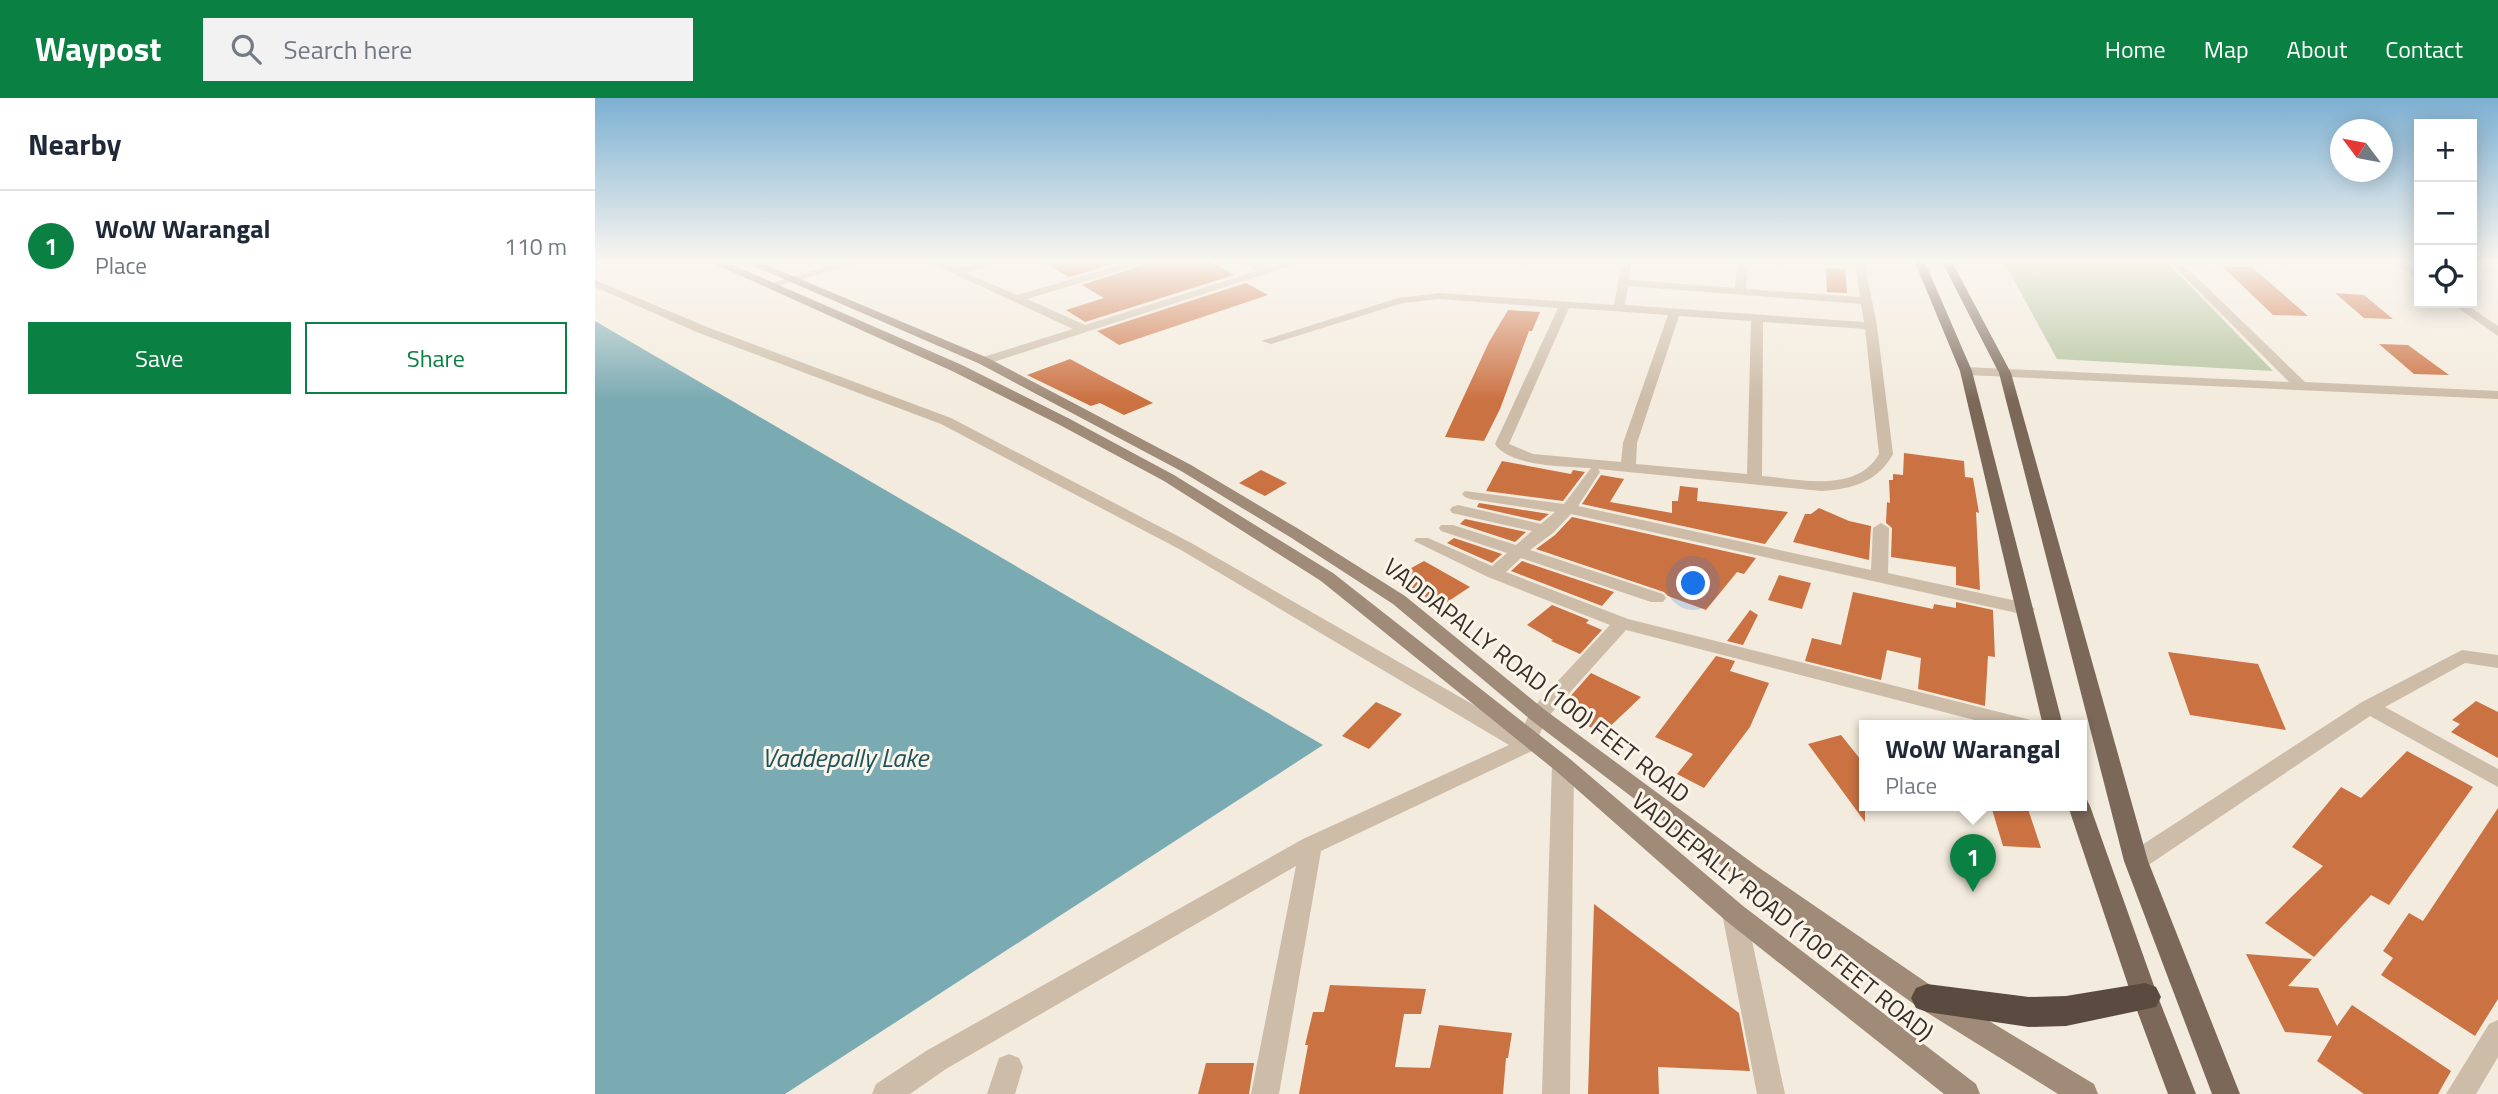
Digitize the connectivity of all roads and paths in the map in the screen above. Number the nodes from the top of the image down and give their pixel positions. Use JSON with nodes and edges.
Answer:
{"nodes":[{"id":1,"x":649,"y":306,"type":"edge"},
{"id":2,"x":830,"y":306,"type":"edge"},
{"id":3,"x":842,"y":306,"type":"edge"},
{"id":4,"x":1033,"y":306,"type":"edge"},
{"id":5,"x":1156,"y":306,"type":"edge"},
{"id":6,"x":1386,"y":306,"type":"edge"},
{"id":7,"x":1565,"y":306,"type":"edge"},
{"id":8,"x":1571,"y":306,"type":"edge"},
{"id":9,"x":1620,"y":306,"type":"edge"},
{"id":10,"x":1866,"y":306,"type":"edge"},
{"id":11,"x":1939,"y":306,"type":"edge"},
{"id":12,"x":1970,"y":306,"type":"edge"},
{"id":13,"x":2220,"y":306,"type":"edge"},
{"id":14,"x":2463,"y":308,"type":"edge"},
{"id":15,"x":1619,"y":310,"type":"junction"},
{"id":16,"x":1674,"y":314,"type":"junction"},
{"id":17,"x":1757,"y":320,"type":"junction"},
{"id":18,"x":1871,"y":326,"type":"junction"},
{"id":19,"x":1083,"y":329,"type":"junction"},
{"id":20,"x":2498,"y":332,"type":"edge"},
{"id":21,"x":1267,"y":341,"type":"dead end"},
{"id":22,"x":984,"y":361,"type":"junction"},
{"id":23,"x":1966,"y":371,"type":"junction"},
{"id":24,"x":2005,"y":373,"type":"junction"},
{"id":25,"x":2302,"y":387,"type":"junction"},
{"id":26,"x":2498,"y":395,"type":"edge"},
{"id":27,"x":1628,"y":466,"type":"junction"},
{"id":28,"x":1593,"y":472,"type":"dead end"},
{"id":29,"x":1754,"y":480,"type":"junction"},
{"id":30,"x":1470,"y":494,"type":"dead end"},
{"id":31,"x":1568,"y":509,"type":"junction"},
{"id":32,"x":1458,"y":510,"type":"dead end"},
{"id":33,"x":1447,"y":528,"type":"dead end"},
{"id":34,"x":1881,"y":528,"type":"dead end"},
{"id":35,"x":1547,"y":530,"type":"junction"},
{"id":36,"x":1422,"y":541,"type":"dead end"},
{"id":37,"x":1517,"y":552,"type":"junction"},
{"id":38,"x":1494,"y":573,"type":"junction"},
{"id":39,"x":1878,"y":576,"type":"junction"},
{"id":40,"x":1657,"y":598,"type":"dead end"},
{"id":41,"x":2026,"y":609,"type":"junction"},
{"id":42,"x":1622,"y":624,"type":"junction"},
{"id":43,"x":2498,"y":662,"type":"edge"},
{"id":44,"x":2369,"y":707,"type":"junction"},
{"id":45,"x":2003,"y":720,"type":"edge"},
{"id":46,"x":2052,"y":720,"type":"edge"},
{"id":47,"x":1530,"y":732,"type":"junction"},
{"id":48,"x":1563,"y":765,"type":"junction"},
{"id":49,"x":2498,"y":779,"type":"edge"},
{"id":50,"x":2081,"y":811,"type":"edge"},
{"id":51,"x":1311,"y":846,"type":"junction"},
{"id":52,"x":2136,"y":861,"type":"junction"},
{"id":53,"x":1734,"y":913,"type":"junction"},
{"id":54,"x":2145,"y":997,"type":"junction"},
{"id":55,"x":1927,"y":998,"type":"junction"},
{"id":56,"x":2498,"y":1033,"type":"edge"},
{"id":57,"x":1009,"y":1067,"type":"dead end"},
{"id":58,"x":885,"y":1094,"type":"edge"},
{"id":59,"x":1001,"y":1094,"type":"edge"},
{"id":60,"x":1265,"y":1094,"type":"edge"},
{"id":61,"x":1556,"y":1094,"type":"edge"},
{"id":62,"x":1771,"y":1094,"type":"edge"},
{"id":63,"x":1966,"y":1094,"type":"edge"},
{"id":64,"x":2084,"y":1094,"type":"edge"},
{"id":65,"x":2182,"y":1094,"type":"edge"},
{"id":66,"x":2226,"y":1094,"type":"edge"},
{"id":67,"x":2460,"y":1094,"type":"edge"}],
"edges":[{"from":1,"to":47,"type":"street"},
{"from":2,"to":47,"type":"main road","name":"VADDEPALLY ROAD (100 FEET ROAD)"},
{"from":3,"to":22,"type":"main road","name":"VADDAPALLY ROAD (100) FEET ROAD"},
{"from":4,"to":19,"type":"street"},
{"from":5,"to":19,"type":"street"},
{"from":6,"to":21,"type":"street"},
{"from":7,"to":27,"type":"street"},
{"from":8,"to":15,"type":"street"},
{"from":9,"to":15,"type":"street"},
{"from":10,"to":18,"type":"street"},
{"from":11,"to":23,"type":"main road"},
{"from":12,"to":24,"type":"main road"},
{"from":13,"to":25,"type":"street"},
{"from":14,"to":20,"type":"street"},
{"from":15,"to":16,"type":"street"},
{"from":16,"to":17,"type":"street"},
{"from":16,"to":27,"type":"street"},
{"from":17,"to":18,"type":"street"},
{"from":17,"to":29,"type":"street"},
{"from":18,"to":29,"type":"street"},
{"from":19,"to":22,"type":"street"},
{"from":22,"to":47,"type":"main road","name":"VADDAPALLY ROAD (100) FEET ROAD"},
{"from":23,"to":24,"type":"street"},
{"from":23,"to":41,"type":"main road"},
{"from":24,"to":25,"type":"street"},
{"from":24,"to":52,"type":"main road"},
{"from":25,"to":26,"type":"street"},
{"from":27,"to":29,"type":"street"},
{"from":28,"to":31,"type":"street"},
{"from":30,"to":31,"type":"street"},
{"from":31,"to":35,"type":"street"},
{"from":31,"to":39,"type":"street"},
{"from":32,"to":35,"type":"street"},
{"from":33,"to":37,"type":"street"},
{"from":34,"to":39,"type":"street"},
{"from":35,"to":37,"type":"street"},
{"from":36,"to":38,"type":"street"},
{"from":37,"to":38,"type":"street"},
{"from":37,"to":40,"type":"street"},
{"from":38,"to":42,"type":"street"},
{"from":39,"to":41,"type":"street"},
{"from":41,"to":46,"type":"main road"},
{"from":42,"to":45,"type":"street"},
{"from":42,"to":47,"type":"street"},
{"from":43,"to":44,"type":"street"},
{"from":44,"to":49,"type":"street"},
{"from":44,"to":52,"type":"street"},
{"from":47,"to":48,"type":"main road","name":"VADDEPALLY ROAD (100 FEET ROAD)"},
{"from":47,"to":51,"type":"street"},
{"from":47,"to":55,"type":"main road","name":"VADDAPALLY ROAD (100) FEET ROAD"},
{"from":48,"to":53,"type":"main road","name":"VADDEPALLY ROAD (100 FEET ROAD)"},
{"from":48,"to":61,"type":"street"},
{"from":50,"to":54,"type":"main road"},
{"from":51,"to":58,"type":"street"},
{"from":51,"to":60,"type":"street"},
{"from":52,"to":66,"type":"main road"},
{"from":53,"to":62,"type":"street"},
{"from":53,"to":63,"type":"main road","name":"VADDEPALLY ROAD (100 FEET ROAD)"},
{"from":54,"to":55,"type":"highway"},
{"from":54,"to":65,"type":"main road"},
{"from":55,"to":64,"type":"main road","name":"VADDAPALLY ROAD (100) FEET ROAD"},
{"from":56,"to":67,"type":"street"},
{"from":57,"to":59,"type":"street"}]}
